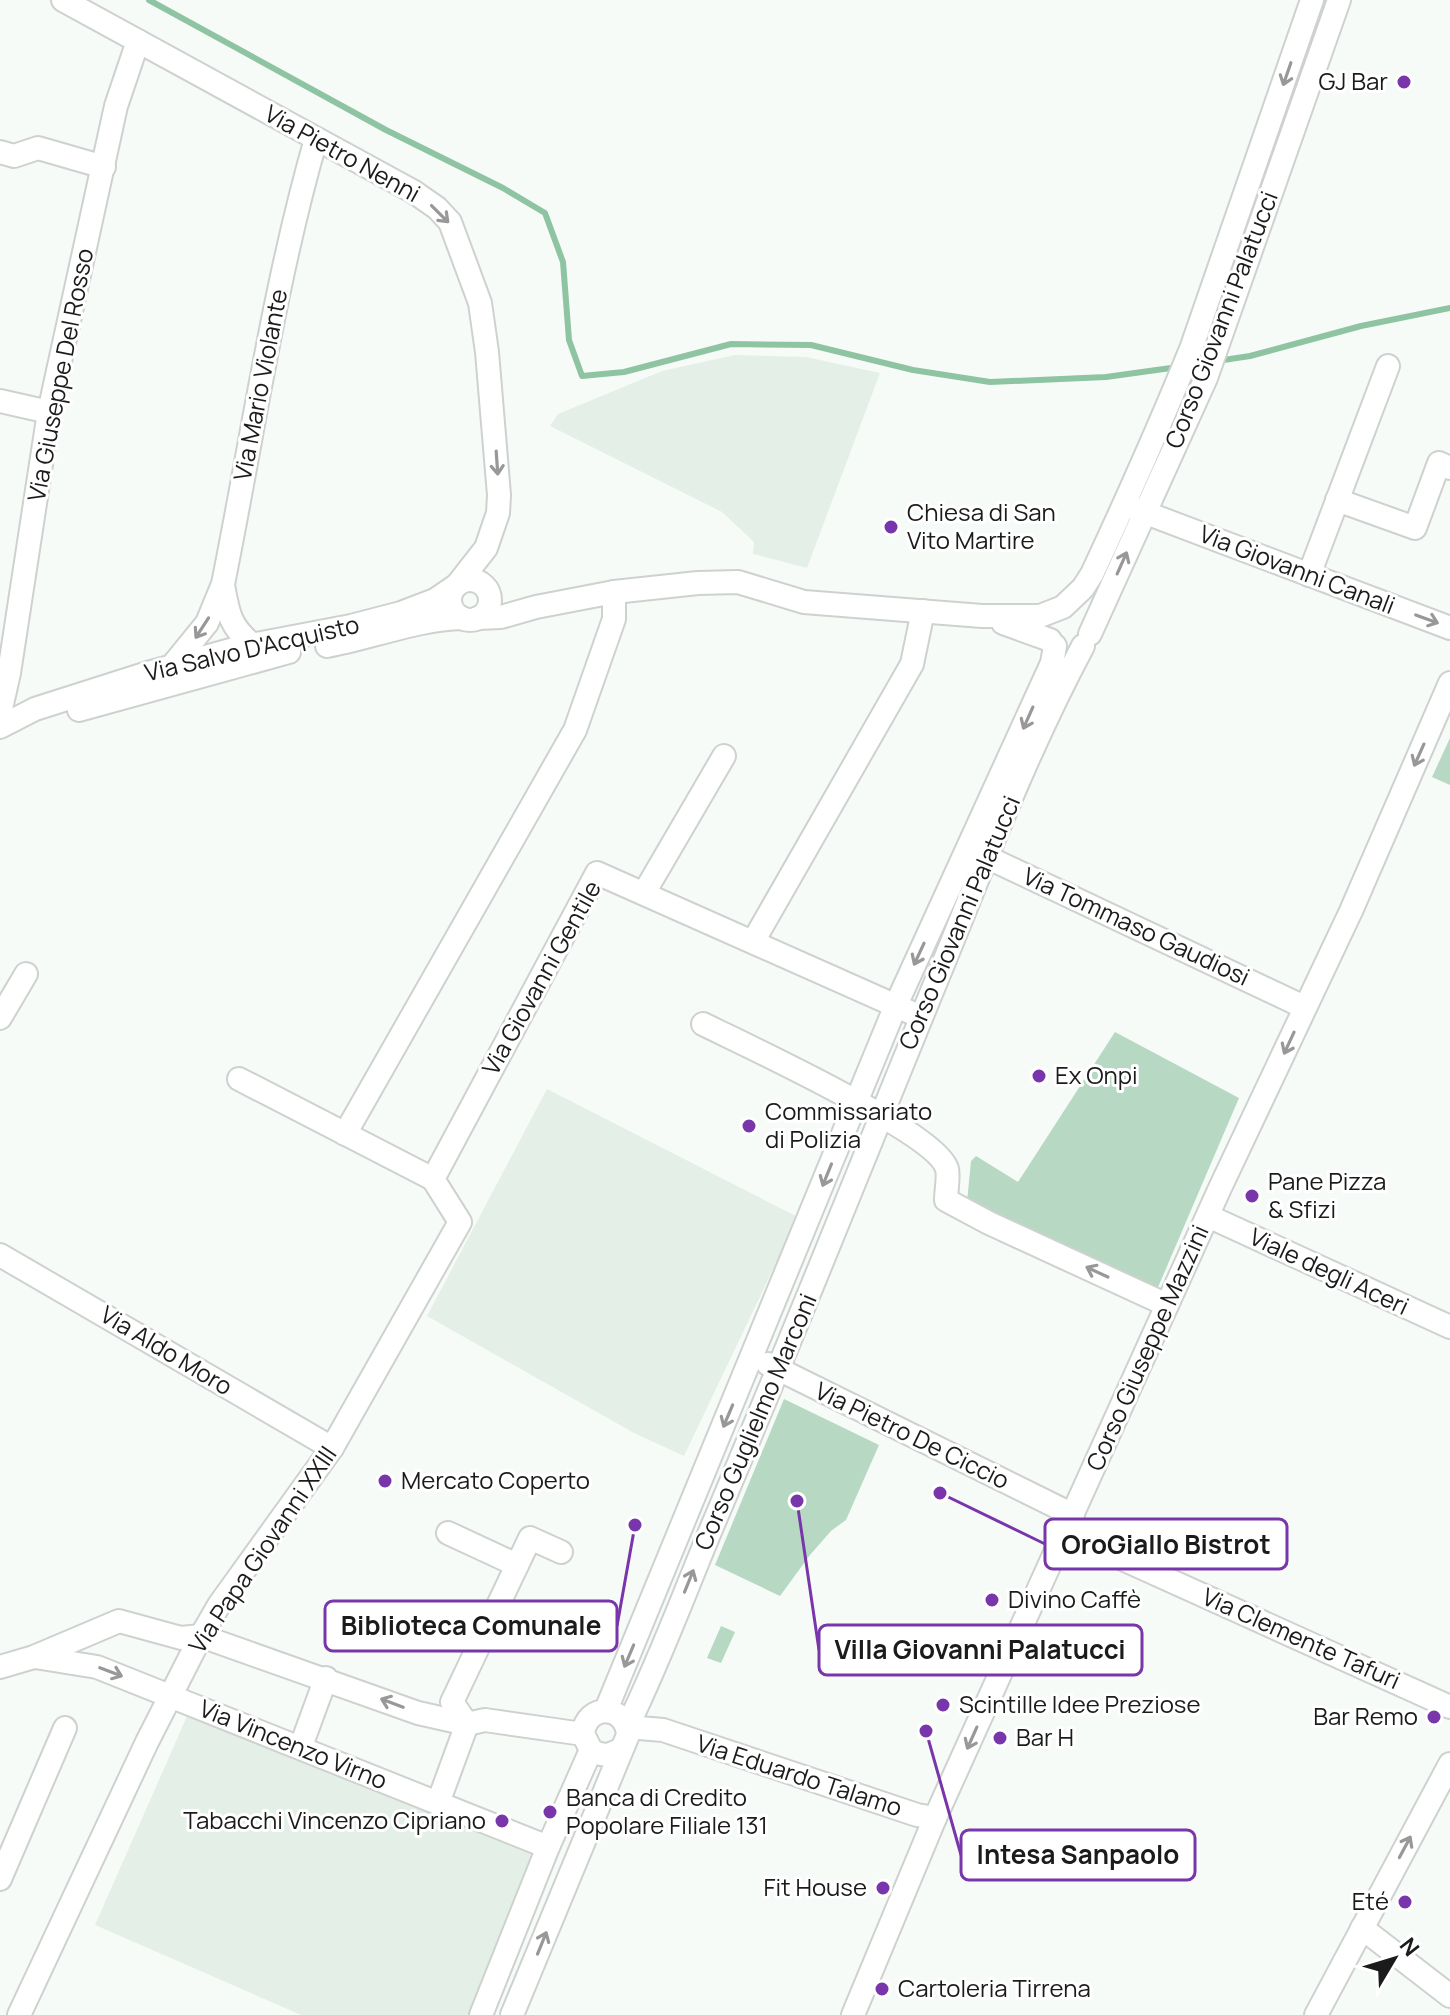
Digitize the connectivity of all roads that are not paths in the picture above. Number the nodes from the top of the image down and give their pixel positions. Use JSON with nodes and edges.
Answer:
{"nodes":[{"id":1,"x":63,"y":0,"type":"edge"},
{"id":2,"x":1312,"y":0,"type":"edge"},
{"id":3,"x":1339,"y":0,"type":"edge"},
{"id":4,"x":138,"y":41,"type":"junction"},
{"id":5,"x":291,"y":126,"type":"junction"},
{"id":6,"x":316,"y":139,"type":"junction"},
{"id":7,"x":0,"y":152,"type":"edge"},
{"id":8,"x":351,"y":158,"type":"junction"},
{"id":9,"x":104,"y":167,"type":"junction"},
{"id":10,"x":301,"y":187,"type":"junction"},
{"id":11,"x":1225,"y":251,"type":"junction"},
{"id":12,"x":1248,"y":259,"type":"junction"},
{"id":13,"x":1204,"y":309,"type":"junction"},
{"id":14,"x":1224,"y":325,"type":"junction"},
{"id":15,"x":1388,"y":366,"type":"dead end"},
{"id":16,"x":0,"y":401,"type":"edge"},
{"id":17,"x":49,"y":412,"type":"junction"},
{"id":18,"x":1450,"y":468,"type":"edge"},
{"id":19,"x":1337,"y":500,"type":"junction"},
{"id":20,"x":1135,"y":509,"type":"junction"},
{"id":21,"x":1309,"y":575,"type":"junction"},
{"id":22,"x":223,"y":584,"type":"junction"},
{"id":23,"x":457,"y":585,"type":"junction"},
{"id":24,"x":614,"y":592,"type":"junction"},
{"id":25,"x":490,"y":596,"type":"junction"},
{"id":26,"x":536,"y":607,"type":"junction"},
{"id":27,"x":1063,"y":607,"type":"junction"},
{"id":28,"x":923,"y":611,"type":"junction"},
{"id":29,"x":982,"y":616,"type":"junction"},
{"id":30,"x":470,"y":618,"type":"junction"},
{"id":31,"x":1450,"y":628,"type":"edge"},
{"id":32,"x":1086,"y":640,"type":"junction"},
{"id":33,"x":1053,"y":643,"type":"junction"},
{"id":34,"x":253,"y":645,"type":"junction"},
{"id":35,"x":172,"y":666,"type":"junction"},
{"id":36,"x":5,"y":674,"type":"edge"},
{"id":37,"x":1450,"y":683,"type":"edge"},
{"id":38,"x":0,"y":713,"type":"edge"},
{"id":39,"x":0,"y":728,"type":"edge"},
{"id":40,"x":724,"y":756,"type":"dead end"},
{"id":41,"x":978,"y":852,"type":"junction"},
{"id":42,"x":644,"y":893,"type":"junction"},
{"id":43,"x":754,"y":940,"type":"junction"},
{"id":44,"x":26,"y":974,"type":"dead end"},
{"id":45,"x":896,"y":1005,"type":"junction"},
{"id":46,"x":1304,"y":1007,"type":"junction"},
{"id":47,"x":921,"y":1017,"type":"junction"},
{"id":48,"x":0,"y":1018,"type":"edge"},
{"id":49,"x":703,"y":1024,"type":"dead end"},
{"id":50,"x":239,"y":1079,"type":"dead end"},
{"id":51,"x":857,"y":1103,"type":"junction"},
{"id":52,"x":880,"y":1114,"type":"junction"},
{"id":53,"x":345,"y":1134,"type":"junction"},
{"id":54,"x":433,"y":1179,"type":"junction"},
{"id":55,"x":1208,"y":1216,"type":"junction"},
{"id":56,"x":0,"y":1255,"type":"edge"},
{"id":57,"x":1167,"y":1305,"type":"junction"},
{"id":58,"x":1450,"y":1327,"type":"edge"},
{"id":59,"x":752,"y":1358,"type":"junction"},
{"id":60,"x":780,"y":1369,"type":"junction"},
{"id":61,"x":332,"y":1448,"type":"junction"},
{"id":62,"x":1069,"y":1524,"type":"junction"},
{"id":63,"x":448,"y":1533,"type":"dead end"},
{"id":64,"x":561,"y":1552,"type":"dead end"},
{"id":65,"x":517,"y":1565,"type":"junction"},
{"id":66,"x":643,"y":1621,"type":"junction"},
{"id":67,"x":670,"y":1630,"type":"junction"},
{"id":68,"x":201,"y":1636,"type":"junction"},
{"id":69,"x":34,"y":1657,"type":"junction"},
{"id":70,"x":2,"y":1672,"type":"edge"},
{"id":71,"x":326,"y":1678,"type":"junction"},
{"id":72,"x":170,"y":1695,"type":"junction"},
{"id":73,"x":1450,"y":1707,"type":"edge"},
{"id":74,"x":606,"y":1710,"type":"junction"},
{"id":75,"x":467,"y":1724,"type":"junction"},
{"id":76,"x":65,"y":1728,"type":"dead end"},
{"id":77,"x":629,"y":1728,"type":"junction"},
{"id":78,"x":587,"y":1742,"type":"junction"},
{"id":79,"x":301,"y":1746,"type":"junction"},
{"id":80,"x":1450,"y":1764,"type":"edge"},
{"id":81,"x":438,"y":1803,"type":"junction"},
{"id":82,"x":935,"y":1818,"type":"junction"},
{"id":83,"x":548,"y":1847,"type":"junction"},
{"id":84,"x":2,"y":1868,"type":"edge"},
{"id":85,"x":1362,"y":1928,"type":"junction"},
{"id":86,"x":502,"y":1961,"type":"junction"},
{"id":87,"x":531,"y":1973,"type":"junction"},
{"id":88,"x":1450,"y":1996,"type":"edge"},
{"id":89,"x":860,"y":2013,"type":"edge"},
{"id":90,"x":19,"y":2015,"type":"edge"},
{"id":91,"x":481,"y":2015,"type":"edge"},
{"id":92,"x":512,"y":2015,"type":"edge"},
{"id":93,"x":1316,"y":2015,"type":"edge"}],
"edges":[{"from":1,"to":4,"type":"street","name":"Via Pietro Nenni"},
{"from":2,"to":11,"type":"street","name":"Corso Giovanni Palatucci","one_way":true},
{"from":3,"to":12,"type":"street","name":"Corso Giovanni Palatucci"},
{"from":4,"to":5,"type":"street","name":"Via Pietro Nenni"},
{"from":4,"to":9,"type":"street","name":"Via Giuseppe Del Rosso"},
{"from":5,"to":6,"type":"street","name":"Via Pietro Nenni"},
{"from":5,"to":10,"type":"street","name":"Via Mario Violante"},
{"from":6,"to":8,"type":"street","name":"Via Pietro Nenni"},
{"from":6,"to":10,"type":"street","name":"Via Mario Violante"},
{"from":7,"to":9,"type":"street"},
{"from":8,"to":10,"type":"street"},
{"from":8,"to":23,"type":"street","name":"Via Pietro Nenni","one_way":true},
{"from":9,"to":17,"type":"street","name":"Via Giuseppe Del Rosso"},
{"from":10,"to":22,"type":"street","name":"Via Mario Violante"},
{"from":11,"to":12,"type":"street"},
{"from":11,"to":13,"type":"street","name":"Corso Giovanni Palatucci"},
{"from":12,"to":14,"type":"street","name":"Corso Giovanni Palatucci"},
{"from":13,"to":14,"type":"street"},
{"from":13,"to":20,"type":"street","name":"Corso Giovanni Palatucci"},
{"from":14,"to":20,"type":"street","name":"Corso Giovanni Palatucci"},
{"from":15,"to":19,"type":"street"},
{"from":16,"to":17,"type":"street"},
{"from":17,"to":36,"type":"street","name":"Via Giuseppe Del Rosso"},
{"from":18,"to":19,"type":"street"},
{"from":19,"to":21,"type":"street"},
{"from":20,"to":21,"type":"street","name":"Via Giovanni Canali"},
{"from":20,"to":27,"type":"street","name":"Corso Giovanni Palatucci"},
{"from":32,"to":20,"type":"street","name":"Corso Giovanni Palatucci","one_way":true},
{"from":21,"to":31,"type":"street","name":"Via Giovanni Canali","one_way":true},
{"from":22,"to":34,"type":"street","name":"Via Mario Violante"},
{"from":22,"to":35,"type":"street","name":"Via Mario Violante","one_way":true},
{"from":23,"to":25,"type":"street"},
{"from":23,"to":30,"type":"street"},
{"from":23,"to":34,"type":"street","name":"Via Salvo D'Acquisto"},
{"from":24,"to":26,"type":"street"},
{"from":24,"to":28,"type":"street"},
{"from":24,"to":53,"type":"street"},
{"from":25,"to":26,"type":"street"},
{"from":25,"to":30,"type":"street"},
{"from":26,"to":30,"type":"street","name":"Via Salvo D'Acquisto"},
{"from":27,"to":29,"type":"street"},
{"from":27,"to":32,"type":"street"},
{"from":27,"to":33,"type":"street","name":"Corso Giovanni Palatucci"},
{"from":28,"to":29,"type":"street"},
{"from":28,"to":43,"type":"street"},
{"from":29,"to":33,"type":"street"},
{"from":30,"to":39,"type":"street","name":"Via Salvo D'Acquisto"},
{"from":32,"to":33,"type":"street"},
{"from":32,"to":41,"type":"street","name":"Corso Giovanni Palatucci"},
{"from":33,"to":41,"type":"street","name":"Corso Giovanni Palatucci","one_way":true},
{"from":34,"to":35,"type":"street","name":"Via Salvo D'Acquisto"},
{"from":35,"to":39,"type":"street","name":"Via Salvo D'Acquisto"},
{"from":36,"to":38,"type":"street","name":"Via Giuseppe Del Rosso"},
{"from":37,"to":46,"type":"street","name":"Corso Giuseppe Mazzini","one_way":true},
{"from":40,"to":42,"type":"street"},
{"from":41,"to":45,"type":"street","name":"Corso Giovanni Palatucci","one_way":true},
{"from":41,"to":46,"type":"street","name":"Via Tommaso Gaudiosi"},
{"from":41,"to":47,"type":"street","name":"Corso Giovanni Palatucci"},
{"from":42,"to":43,"type":"street","name":"Via Giovanni Gentile"},
{"from":42,"to":54,"type":"street","name":"Via Giovanni Gentile"},
{"from":43,"to":45,"type":"street","name":"Via Giovanni Gentile"},
{"from":44,"to":48,"type":"street"},
{"from":45,"to":47,"type":"street","name":"Via Giovanni Gentile"},
{"from":45,"to":51,"type":"street","name":"Corso Giovanni Palatucci"},
{"from":46,"to":55,"type":"street","name":"Corso Giuseppe Mazzini","one_way":true},
{"from":47,"to":52,"type":"street","name":"Corso Giovanni Palatucci"},
{"from":49,"to":51,"type":"street"},
{"from":50,"to":53,"type":"street"},
{"from":51,"to":52,"type":"street"},
{"from":51,"to":59,"type":"street","name":"Corso Guglielmo Marconi","one_way":true},
{"from":57,"to":52,"type":"street","one_way":true},
{"from":52,"to":60,"type":"street","name":"Corso Guglielmo Marconi"},
{"from":53,"to":54,"type":"street"},
{"from":54,"to":61,"type":"street","name":"Via Papa Giovanni XXIII"},
{"from":55,"to":57,"type":"street","name":"Corso Giuseppe Mazzini"},
{"from":55,"to":58,"type":"street","name":"Viale degli Aceri"},
{"from":56,"to":61,"type":"street","name":"Via Aldo Moro"},
{"from":57,"to":62,"type":"street","name":"Corso Giuseppe Mazzini"},
{"from":59,"to":60,"type":"street","name":"Via Pietro De Ciccio"},
{"from":59,"to":66,"type":"street","name":"Corso Guglielmo Marconi","one_way":true},
{"from":60,"to":62,"type":"street","name":"Via Pietro De Ciccio"},
{"from":67,"to":60,"type":"street","name":"Corso Guglielmo Marconi","one_way":true},
{"from":61,"to":68,"type":"street","name":"Via Papa Giovanni XXIII"},
{"from":62,"to":73,"type":"street","name":"Via Clemente Tafuri"},
{"from":62,"to":82,"type":"street","name":"Corso Giuseppe Mazzini","one_way":true},
{"from":63,"to":65,"type":"street"},
{"from":64,"to":65,"type":"street"},
{"from":65,"to":75,"type":"street"},
{"from":66,"to":67,"type":"street"},
{"from":66,"to":74,"type":"street","name":"Corso Guglielmo Marconi","one_way":true},
{"from":67,"to":77,"type":"street","name":"Corso Guglielmo Marconi"},
{"from":68,"to":69,"type":"street"},
{"from":68,"to":71,"type":"street"},
{"from":68,"to":72,"type":"street","name":"Via Papa Giovanni XXIII"},
{"from":69,"to":70,"type":"street"},
{"from":69,"to":72,"type":"street","name":"Via Vincenzo Virno","one_way":true},
{"from":75,"to":71,"type":"street","one_way":true},
{"from":71,"to":79,"type":"street"},
{"from":72,"to":79,"type":"street","name":"Via Vincenzo Virno"},
{"from":72,"to":90,"type":"street","name":"Via Papa Giovanni XXIII"},
{"from":74,"to":77,"type":"street"},
{"from":74,"to":78,"type":"street"},
{"from":75,"to":78,"type":"street"},
{"from":75,"to":81,"type":"street"},
{"from":76,"to":84,"type":"street"},
{"from":77,"to":78,"type":"street"},
{"from":77,"to":82,"type":"street","name":"Via Eduardo Talamo"},
{"from":87,"to":77,"type":"street","name":"Corso Guglielmo Marconi","one_way":true},
{"from":78,"to":83,"type":"street"},
{"from":79,"to":81,"type":"street","name":"Via Vincenzo Virno"},
{"from":85,"to":80,"type":"street","one_way":true},
{"from":81,"to":83,"type":"street","name":"Via Vincenzo Virno"},
{"from":82,"to":89,"type":"street","name":"Corso Giuseppe Mazzini"},
{"from":83,"to":86,"type":"street"},
{"from":85,"to":88,"type":"street"},
{"from":85,"to":93,"type":"street"},
{"from":86,"to":87,"type":"street"},
{"from":86,"to":91,"type":"street"},
{"from":87,"to":92,"type":"street","name":"Corso Guglielmo Marconi"}]}
